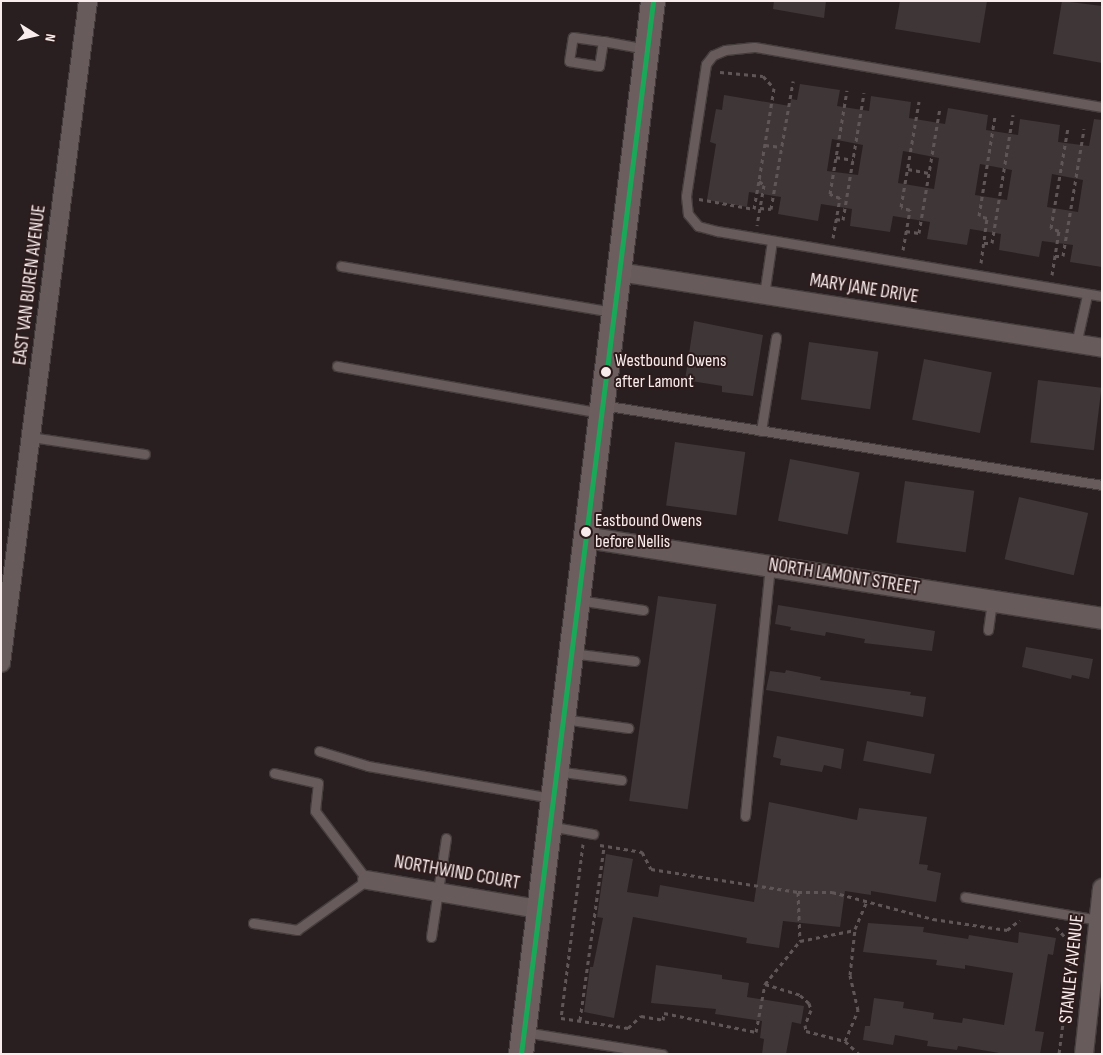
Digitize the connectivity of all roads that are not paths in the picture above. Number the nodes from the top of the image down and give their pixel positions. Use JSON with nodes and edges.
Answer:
{"nodes":[{"id":1,"x":88,"y":1,"type":"edge"},
{"id":2,"x":653,"y":1,"type":"edge"},
{"id":3,"x":603,"y":42,"type":"junction"},
{"id":4,"x":647,"y":49,"type":"junction"},
{"id":5,"x":1102,"y":106,"type":"edge"},
{"id":6,"x":772,"y":241,"type":"junction"},
{"id":7,"x":341,"y":266,"type":"dead end"},
{"id":8,"x":619,"y":272,"type":"junction"},
{"id":9,"x":764,"y":295,"type":"junction"},
{"id":10,"x":1087,"y":295,"type":"junction"},
{"id":11,"x":1102,"y":296,"type":"edge"},
{"id":12,"x":614,"y":312,"type":"junction"},
{"id":13,"x":776,"y":337,"type":"dead end"},
{"id":14,"x":1076,"y":344,"type":"junction"},
{"id":15,"x":1102,"y":348,"type":"edge"},
{"id":16,"x":337,"y":366,"type":"dead end"},
{"id":17,"x":602,"y":409,"type":"junction"},
{"id":18,"x":761,"y":431,"type":"junction"},
{"id":19,"x":31,"y":437,"type":"junction"},
{"id":20,"x":145,"y":454,"type":"dead end"},
{"id":21,"x":1102,"y":486,"type":"edge"},
{"id":22,"x":586,"y":537,"type":"junction"},
{"id":23,"x":770,"y":565,"type":"junction"},
{"id":24,"x":992,"y":599,"type":"junction"},
{"id":25,"x":577,"y":600,"type":"junction"},
{"id":26,"x":643,"y":610,"type":"dead end"},
{"id":27,"x":1102,"y":618,"type":"edge"},
{"id":28,"x":988,"y":630,"type":"dead end"},
{"id":29,"x":571,"y":653,"type":"junction"},
{"id":30,"x":635,"y":661,"type":"dead end"},
{"id":31,"x":1,"y":664,"type":"edge"},
{"id":32,"x":562,"y":719,"type":"junction"},
{"id":33,"x":628,"y":728,"type":"dead end"},
{"id":34,"x":319,"y":751,"type":"dead end"},
{"id":35,"x":556,"y":771,"type":"junction"},
{"id":36,"x":274,"y":773,"type":"dead end"},
{"id":37,"x":621,"y":780,"type":"dead end"},
{"id":38,"x":553,"y":798,"type":"junction"},
{"id":39,"x":745,"y":816,"type":"dead end"},
{"id":40,"x":549,"y":826,"type":"junction"},
{"id":41,"x":593,"y":834,"type":"dead end"},
{"id":42,"x":446,"y":838,"type":"dead end"},
{"id":43,"x":367,"y":880,"type":"junction"},
{"id":44,"x":1102,"y":888,"type":"edge"},
{"id":45,"x":440,"y":892,"type":"junction"},
{"id":46,"x":965,"y":897,"type":"dead end"},
{"id":47,"x":539,"y":909,"type":"junction"},
{"id":48,"x":1098,"y":920,"type":"junction"},
{"id":49,"x":253,"y":923,"type":"dead end"},
{"id":50,"x":432,"y":937,"type":"dead end"},
{"id":51,"x":522,"y":1043,"type":"edge"},
{"id":52,"x":662,"y":1054,"type":"edge"},
{"id":53,"x":1084,"y":1054,"type":"edge"}],
"edges":[{"from":1,"to":19,"type":"street","name":"EAST VAN BUREN AVENUE"},
{"from":2,"to":4,"type":"main road"},
{"from":3,"to":3,"type":"lane"},
{"from":3,"to":4,"type":"lane"},
{"from":4,"to":8,"type":"main road"},
{"from":5,"to":6,"type":"lane"},
{"from":6,"to":9,"type":"lane"},
{"from":6,"to":10,"type":"lane"},
{"from":7,"to":12,"type":"lane"},
{"from":8,"to":9,"type":"street","name":"MARY JANE DRIVE"},
{"from":8,"to":12,"type":"main road"},
{"from":9,"to":14,"type":"street","name":"MARY JANE DRIVE"},
{"from":10,"to":11,"type":"lane"},
{"from":10,"to":14,"type":"lane"},
{"from":12,"to":17,"type":"main road"},
{"from":13,"to":18,"type":"lane"},
{"from":14,"to":15,"type":"street","name":"MARY JANE DRIVE"},
{"from":16,"to":17,"type":"lane"},
{"from":17,"to":18,"type":"lane"},
{"from":17,"to":22,"type":"main road"},
{"from":18,"to":21,"type":"lane"},
{"from":19,"to":20,"type":"lane"},
{"from":19,"to":31,"type":"street","name":"EAST VAN BUREN AVENUE"},
{"from":22,"to":23,"type":"street","name":"NORTH LAMONT STREET"},
{"from":22,"to":25,"type":"main road"},
{"from":23,"to":24,"type":"street","name":"NORTH LAMONT STREET"},
{"from":23,"to":39,"type":"lane"},
{"from":24,"to":27,"type":"street","name":"NORTH LAMONT STREET"},
{"from":24,"to":28,"type":"lane"},
{"from":25,"to":26,"type":"lane"},
{"from":25,"to":29,"type":"main road"},
{"from":29,"to":30,"type":"lane"},
{"from":29,"to":32,"type":"main road"},
{"from":32,"to":33,"type":"lane"},
{"from":32,"to":35,"type":"main road"},
{"from":34,"to":38,"type":"lane"},
{"from":35,"to":37,"type":"lane"},
{"from":35,"to":38,"type":"main road"},
{"from":36,"to":43,"type":"lane"},
{"from":38,"to":40,"type":"main road"},
{"from":40,"to":41,"type":"lane"},
{"from":40,"to":47,"type":"main road"},
{"from":42,"to":45,"type":"lane"},
{"from":43,"to":45,"type":"street","name":"NORTHWIND COURT"},
{"from":43,"to":49,"type":"lane"},
{"from":44,"to":48,"type":"street","name":"STANLEY AVENUE"},
{"from":45,"to":47,"type":"street","name":"NORTHWIND COURT"},
{"from":45,"to":50,"type":"lane"},
{"from":46,"to":48,"type":"lane"},
{"from":47,"to":51,"type":"main road"},
{"from":48,"to":53,"type":"street","name":"STANLEY AVENUE"},
{"from":51,"to":52,"type":"lane"}]}
